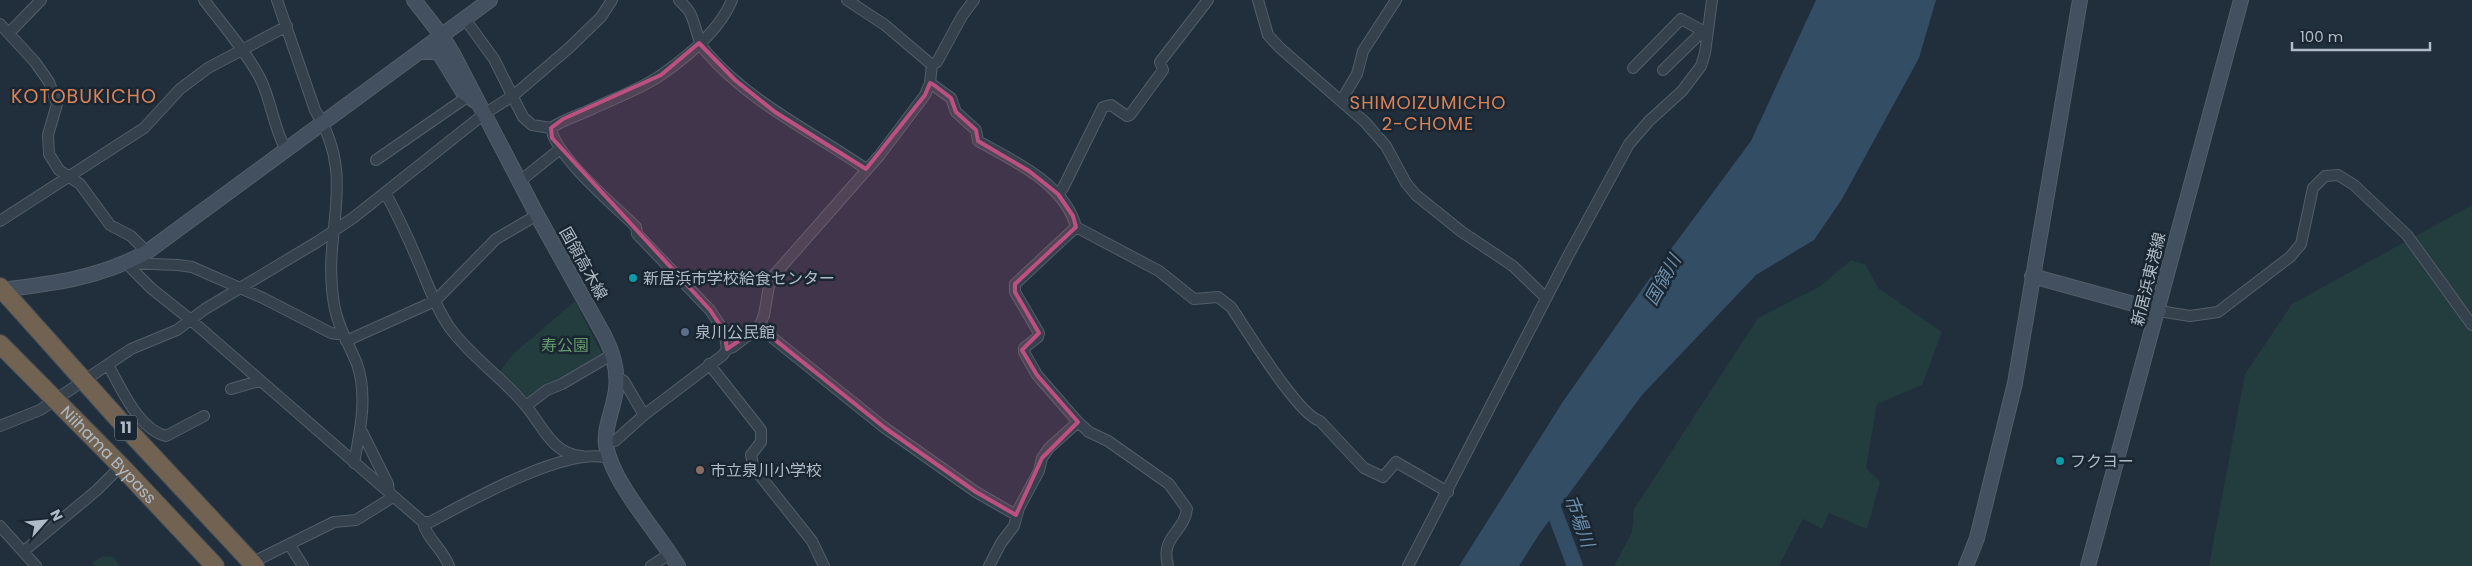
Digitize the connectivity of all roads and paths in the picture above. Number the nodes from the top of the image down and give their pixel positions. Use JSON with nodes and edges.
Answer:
{"nodes":[{"id":1,"x":40,"y":0,"type":"edge"},
{"id":2,"x":204,"y":0,"type":"edge"},
{"id":3,"x":277,"y":0,"type":"edge"},
{"id":4,"x":414,"y":0,"type":"edge"},
{"id":5,"x":490,"y":0,"type":"edge"},
{"id":6,"x":612,"y":0,"type":"edge"},
{"id":7,"x":679,"y":0,"type":"edge"},
{"id":8,"x":732,"y":0,"type":"edge"},
{"id":9,"x":847,"y":0,"type":"edge"},
{"id":10,"x":974,"y":0,"type":"edge"},
{"id":11,"x":1208,"y":0,"type":"edge"},
{"id":12,"x":1258,"y":0,"type":"edge"},
{"id":13,"x":1396,"y":0,"type":"edge"},
{"id":14,"x":1712,"y":0,"type":"edge"},
{"id":15,"x":2080,"y":0,"type":"edge"},
{"id":16,"x":2242,"y":0,"type":"edge"},
{"id":17,"x":465,"y":19,"type":"junction"},
{"id":18,"x":0,"y":24,"type":"edge"},
{"id":19,"x":287,"y":26,"type":"junction"},
{"id":20,"x":1705,"y":32,"type":"junction"},
{"id":21,"x":9,"y":33,"type":"junction"},
{"id":22,"x":442,"y":36,"type":"junction"},
{"id":23,"x":700,"y":43,"type":"junction"},
{"id":24,"x":241,"y":50,"type":"junction"},
{"id":25,"x":421,"y":52,"type":"junction"},
{"id":26,"x":932,"y":65,"type":"junction"},
{"id":27,"x":1633,"y":68,"type":"dead end"},
{"id":28,"x":1663,"y":70,"type":"dead end"},
{"id":29,"x":930,"y":84,"type":"junction"},
{"id":30,"x":514,"y":95,"type":"junction"},
{"id":31,"x":1341,"y":101,"type":"junction"},
{"id":32,"x":477,"y":105,"type":"junction"},
{"id":33,"x":323,"y":124,"type":"junction"},
{"id":34,"x":551,"y":128,"type":"junction"},
{"id":35,"x":560,"y":149,"type":"junction"},
{"id":36,"x":286,"y":150,"type":"junction"},
{"id":37,"x":376,"y":160,"type":"dead end"},
{"id":38,"x":866,"y":169,"type":"junction"},
{"id":39,"x":68,"y":177,"type":"junction"},
{"id":40,"x":519,"y":182,"type":"junction"},
{"id":41,"x":386,"y":194,"type":"junction"},
{"id":42,"x":1058,"y":194,"type":"junction"},
{"id":43,"x":537,"y":215,"type":"junction"},
{"id":44,"x":0,"y":221,"type":"edge"},
{"id":45,"x":1076,"y":227,"type":"junction"},
{"id":46,"x":333,"y":232,"type":"junction"},
{"id":47,"x":147,"y":252,"type":"junction"},
{"id":48,"x":126,"y":264,"type":"junction"},
{"id":49,"x":2032,"y":276,"type":"junction"},
{"id":50,"x":239,"y":288,"type":"junction"},
{"id":51,"x":1,"y":289,"type":"edge"},
{"id":52,"x":1546,"y":298,"type":"junction"},
{"id":53,"x":435,"y":302,"type":"junction"},
{"id":54,"x":2158,"y":311,"type":"junction"},
{"id":55,"x":191,"y":320,"type":"junction"},
{"id":56,"x":2472,"y":325,"type":"edge"},
{"id":57,"x":759,"y":328,"type":"junction"},
{"id":58,"x":345,"y":338,"type":"junction"},
{"id":59,"x":0,"y":344,"type":"edge"},
{"id":60,"x":727,"y":349,"type":"junction"},
{"id":61,"x":613,"y":354,"type":"junction"},
{"id":62,"x":709,"y":364,"type":"junction"},
{"id":63,"x":108,"y":365,"type":"junction"},
{"id":64,"x":617,"y":377,"type":"junction"},
{"id":65,"x":85,"y":380,"type":"junction"},
{"id":66,"x":259,"y":381,"type":"junction"},
{"id":67,"x":231,"y":390,"type":"dead end"},
{"id":68,"x":56,"y":401,"type":"junction"},
{"id":69,"x":526,"y":406,"type":"junction"},
{"id":70,"x":644,"y":415,"type":"junction"},
{"id":71,"x":204,"y":416,"type":"dead end"},
{"id":72,"x":1078,"y":422,"type":"junction"},
{"id":73,"x":0,"y":426,"type":"edge"},
{"id":74,"x":360,"y":428,"type":"junction"},
{"id":75,"x":606,"y":443,"type":"junction"},
{"id":76,"x":588,"y":456,"type":"junction"},
{"id":77,"x":609,"y":458,"type":"junction"},
{"id":78,"x":354,"y":463,"type":"junction"},
{"id":79,"x":121,"y":466,"type":"junction"},
{"id":80,"x":1448,"y":492,"type":"junction"},
{"id":81,"x":391,"y":495,"type":"junction"},
{"id":82,"x":1016,"y":515,"type":"junction"},
{"id":83,"x":422,"y":522,"type":"junction"},
{"id":84,"x":0,"y":526,"type":"edge"},
{"id":85,"x":288,"y":544,"type":"junction"},
{"id":86,"x":24,"y":551,"type":"junction"},
{"id":87,"x":670,"y":553,"type":"junction"},
{"id":88,"x":250,"y":565,"type":"edge"},
{"id":89,"x":36,"y":566,"type":"edge"},
{"id":90,"x":215,"y":566,"type":"edge"},
{"id":91,"x":303,"y":566,"type":"edge"},
{"id":92,"x":449,"y":566,"type":"edge"},
{"id":93,"x":651,"y":566,"type":"edge"},
{"id":94,"x":678,"y":566,"type":"edge"},
{"id":95,"x":824,"y":566,"type":"edge"},
{"id":96,"x":989,"y":566,"type":"edge"},
{"id":97,"x":1168,"y":566,"type":"edge"},
{"id":98,"x":1408,"y":566,"type":"edge"},
{"id":99,"x":1966,"y":566,"type":"edge"},
{"id":100,"x":2088,"y":566,"type":"edge"}],
"edges":[{"from":1,"to":21,"type":"street"},
{"from":2,"to":24,"type":"street"},
{"from":3,"to":19,"type":"street"},
{"from":4,"to":22,"type":"main road","name":"国領高木線"},
{"from":5,"to":17,"type":"main road"},
{"from":6,"to":30,"type":"street"},
{"from":7,"to":23,"type":"street"},
{"from":8,"to":23,"type":"street"},
{"from":9,"to":26,"type":"street"},
{"from":10,"to":26,"type":"street"},
{"from":11,"to":42,"type":"street"},
{"from":12,"to":31,"type":"street"},
{"from":13,"to":31,"type":"street"},
{"from":14,"to":20,"type":"street"},
{"from":15,"to":49,"type":"main road"},
{"from":16,"to":54,"type":"main road","name":"新居浜東港線"},
{"from":17,"to":22,"type":"main road"},
{"from":17,"to":30,"type":"street"},
{"from":18,"to":21,"type":"street"},
{"from":19,"to":24,"type":"street"},
{"from":19,"to":33,"type":"street"},
{"from":20,"to":27,"type":"street"},
{"from":20,"to":28,"type":"street"},
{"from":20,"to":52,"type":"street"},
{"from":21,"to":39,"type":"street"},
{"from":22,"to":25,"type":"main road"},
{"from":22,"to":32,"type":"main road","name":"国領高木線"},
{"from":23,"to":34,"type":"street"},
{"from":23,"to":38,"type":"street"},
{"from":24,"to":36,"type":"street"},
{"from":24,"to":39,"type":"street"},
{"from":25,"to":32,"type":"main road"},
{"from":25,"to":33,"type":"main road"},
{"from":26,"to":29,"type":"street"},
{"from":29,"to":38,"type":"street"},
{"from":29,"to":42,"type":"street"},
{"from":30,"to":32,"type":"street"},
{"from":30,"to":34,"type":"street"},
{"from":31,"to":52,"type":"street"},
{"from":32,"to":37,"type":"street"},
{"from":32,"to":40,"type":"main road","name":"国領高木線"},
{"from":32,"to":41,"type":"street"},
{"from":33,"to":36,"type":"main road"},
{"from":33,"to":46,"type":"street"},
{"from":34,"to":35,"type":"street"},
{"from":35,"to":40,"type":"street"},
{"from":35,"to":60,"type":"street"},
{"from":36,"to":47,"type":"main road"},
{"from":38,"to":57,"type":"street"},
{"from":39,"to":44,"type":"street"},
{"from":39,"to":47,"type":"street"},
{"from":40,"to":43,"type":"main road","name":"国領高木線"},
{"from":41,"to":46,"type":"street"},
{"from":41,"to":53,"type":"street"},
{"from":42,"to":45,"type":"street"},
{"from":43,"to":53,"type":"street"},
{"from":43,"to":61,"type":"main road","name":"国領高木線"},
{"from":45,"to":72,"type":"street"},
{"from":45,"to":80,"type":"street"},
{"from":46,"to":50,"type":"street"},
{"from":46,"to":58,"type":"street"},
{"from":47,"to":48,"type":"main road"},
{"from":48,"to":50,"type":"street"},
{"from":48,"to":51,"type":"main road"},
{"from":48,"to":55,"type":"street"},
{"from":49,"to":54,"type":"main road"},
{"from":49,"to":99,"type":"main road"},
{"from":50,"to":55,"type":"street"},
{"from":50,"to":58,"type":"street"},
{"from":51,"to":65,"type":"highway","name":"Niihama Bypass","number":"11"},
{"from":52,"to":80,"type":"street"},
{"from":53,"to":58,"type":"street"},
{"from":53,"to":69,"type":"street"},
{"from":54,"to":56,"type":"street"},
{"from":54,"to":100,"type":"main road","name":"新居浜東港線"},
{"from":55,"to":63,"type":"street"},
{"from":55,"to":66,"type":"street"},
{"from":57,"to":60,"type":"street"},
{"from":57,"to":82,"type":"street"},
{"from":58,"to":74,"type":"street"},
{"from":59,"to":68,"type":"highway","name":"Niihama Bypass","number":"11"},
{"from":60,"to":62,"type":"street"},
{"from":61,"to":64,"type":"main road","name":"国領高木線"},
{"from":61,"to":69,"type":"street"},
{"from":62,"to":70,"type":"street"},
{"from":62,"to":95,"type":"street"},
{"from":63,"to":65,"type":"street"},
{"from":63,"to":71,"type":"street"},
{"from":64,"to":70,"type":"street"},
{"from":64,"to":75,"type":"main road","name":"国領高木線"},
{"from":65,"to":68,"type":"street"},
{"from":65,"to":88,"type":"highway","name":"Niihama Bypass","number":"11"},
{"from":66,"to":67,"type":"street"},
{"from":66,"to":78,"type":"street"},
{"from":68,"to":73,"type":"street"},
{"from":68,"to":79,"type":"highway","name":"Niihama Bypass","number":"11"},
{"from":69,"to":76,"type":"street"},
{"from":70,"to":75,"type":"street"},
{"from":72,"to":82,"type":"street"},
{"from":72,"to":97,"type":"street"},
{"from":74,"to":78,"type":"street"},
{"from":74,"to":81,"type":"street"},
{"from":75,"to":77,"type":"main road","name":"国領高木線"},
{"from":76,"to":77,"type":"street"},
{"from":76,"to":83,"type":"street"},
{"from":77,"to":87,"type":"main road","name":"国領高木線"},
{"from":78,"to":81,"type":"street"},
{"from":79,"to":86,"type":"street"},
{"from":79,"to":90,"type":"highway","name":"Niihama Bypass","number":"11"},
{"from":80,"to":98,"type":"street"},
{"from":81,"to":83,"type":"street"},
{"from":81,"to":85,"type":"street"},
{"from":82,"to":96,"type":"street"},
{"from":83,"to":92,"type":"street"},
{"from":84,"to":86,"type":"street"},
{"from":85,"to":88,"type":"street"},
{"from":85,"to":91,"type":"street"},
{"from":86,"to":89,"type":"street"},
{"from":87,"to":93,"type":"street"},
{"from":87,"to":94,"type":"main road","name":"国領高木線"}]}
